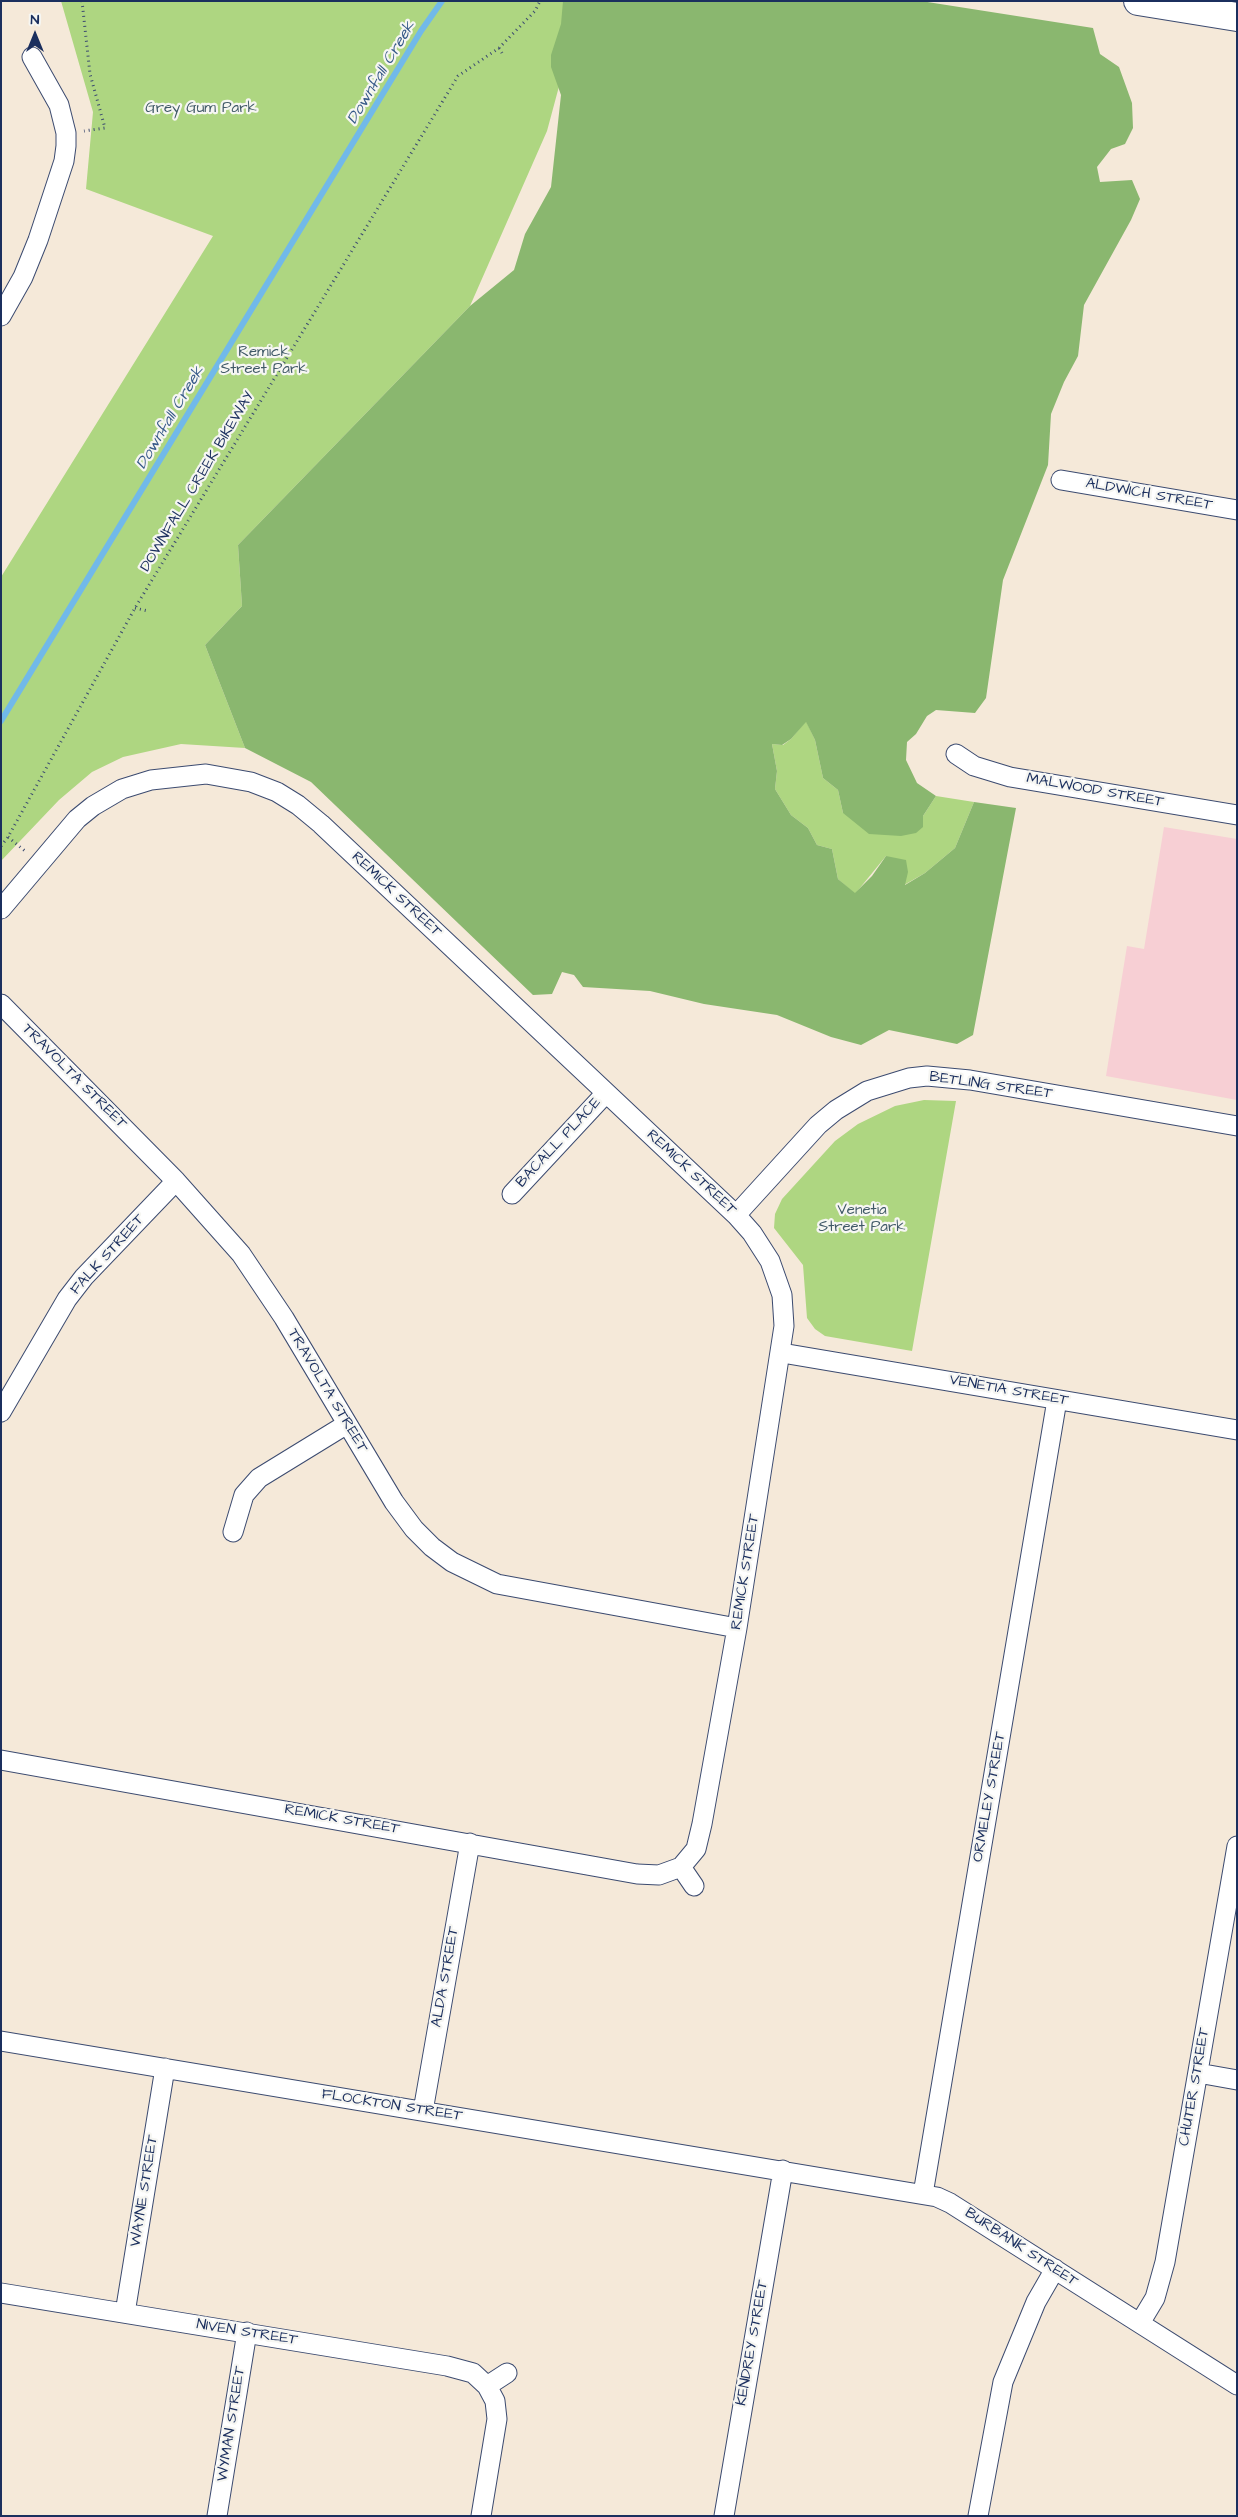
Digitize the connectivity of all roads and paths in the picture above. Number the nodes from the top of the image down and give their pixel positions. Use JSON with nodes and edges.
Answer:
{"nodes":[{"id":1,"x":82,"y":1,"type":"edge"},
{"id":2,"x":540,"y":1,"type":"edge"},
{"id":3,"x":1138,"y":1,"type":"edge"},
{"id":4,"x":1237,"y":17,"type":"edge"},
{"id":5,"x":498,"y":48,"type":"junction"},
{"id":6,"x":502,"y":53,"type":"dead end"},
{"id":7,"x":32,"y":57,"type":"dead end"},
{"id":8,"x":66,"y":133,"type":"junction"},
{"id":9,"x":1,"y":316,"type":"edge"},
{"id":10,"x":1061,"y":480,"type":"dead end"},
{"id":11,"x":1237,"y":510,"type":"edge"},
{"id":12,"x":135,"y":608,"type":"junction"},
{"id":13,"x":148,"y":611,"type":"dead end"},
{"id":14,"x":956,"y":754,"type":"dead end"},
{"id":15,"x":1237,"y":815,"type":"edge"},
{"id":16,"x":1,"y":846,"type":"edge"},
{"id":17,"x":1,"y":909,"type":"edge"},
{"id":18,"x":1,"y":1004,"type":"edge"},
{"id":19,"x":606,"y":1093,"type":"junction"},
{"id":20,"x":1237,"y":1126,"type":"edge"},
{"id":21,"x":176,"y":1181,"type":"junction"},
{"id":22,"x":512,"y":1194,"type":"dead end"},
{"id":23,"x":736,"y":1215,"type":"junction"},
{"id":24,"x":782,"y":1353,"type":"junction"},
{"id":25,"x":1057,"y":1400,"type":"junction"},
{"id":26,"x":1,"y":1412,"type":"edge"},
{"id":27,"x":347,"y":1424,"type":"junction"},
{"id":28,"x":1237,"y":1430,"type":"edge"},
{"id":29,"x":233,"y":1532,"type":"dead end"},
{"id":30,"x":737,"y":1628,"type":"junction"},
{"id":31,"x":1,"y":1760,"type":"edge"},
{"id":32,"x":470,"y":1843,"type":"junction"},
{"id":33,"x":1237,"y":1846,"type":"edge"},
{"id":34,"x":681,"y":1867,"type":"junction"},
{"id":35,"x":694,"y":1886,"type":"dead end"},
{"id":36,"x":1,"y":2041,"type":"edge"},
{"id":37,"x":164,"y":2068,"type":"junction"},
{"id":38,"x":1198,"y":2073,"type":"junction"},
{"id":39,"x":1237,"y":2080,"type":"edge"},
{"id":40,"x":423,"y":2111,"type":"junction"},
{"id":41,"x":783,"y":2170,"type":"junction"},
{"id":42,"x":924,"y":2194,"type":"junction"},
{"id":43,"x":1055,"y":2269,"type":"junction"},
{"id":44,"x":1,"y":2293,"type":"edge"},
{"id":45,"x":125,"y":2313,"type":"junction"},
{"id":46,"x":1140,"y":2323,"type":"junction"},
{"id":47,"x":247,"y":2332,"type":"junction"},
{"id":48,"x":507,"y":2373,"type":"dead end"},
{"id":49,"x":1237,"y":2385,"type":"edge"},
{"id":50,"x":487,"y":2386,"type":"junction"},
{"id":51,"x":217,"y":2516,"type":"edge"},
{"id":52,"x":481,"y":2516,"type":"edge"},
{"id":53,"x":724,"y":2516,"type":"edge"},
{"id":54,"x":978,"y":2516,"type":"edge"}],
"edges":[{"from":1,"to":8,"type":"path"},
{"from":2,"to":5,"type":"path","name":"DOWNFALL CREEK BIKEWAY"},
{"from":3,"to":4,"type":"main road"},
{"from":5,"to":6,"type":"path"},
{"from":5,"to":12,"type":"path","name":"DOWNFALL CREEK BIKEWAY"},
{"from":7,"to":8,"type":"street"},
{"from":8,"to":9,"type":"street"},
{"from":10,"to":11,"type":"street","name":"ALDWICH STREET"},
{"from":12,"to":13,"type":"path"},
{"from":12,"to":16,"type":"path","name":"DOWNFALL CREEK BIKEWAY"},
{"from":14,"to":15,"type":"street","name":"MALWOOD STREET"},
{"from":17,"to":19,"type":"street","name":"REMICK STREET"},
{"from":18,"to":21,"type":"street","name":"TRAVOLTA STREET"},
{"from":19,"to":22,"type":"street","name":"BACALL PLACE"},
{"from":19,"to":23,"type":"street","name":"REMICK STREET"},
{"from":20,"to":23,"type":"street","name":"BETLING STREET"},
{"from":21,"to":26,"type":"street","name":"FALK STREET"},
{"from":21,"to":27,"type":"street","name":"TRAVOLTA STREET"},
{"from":23,"to":24,"type":"street","name":"REMICK STREET"},
{"from":24,"to":25,"type":"street","name":"VENETIA STREET"},
{"from":24,"to":30,"type":"street","name":"REMICK STREET"},
{"from":25,"to":28,"type":"street","name":"VENETIA STREET"},
{"from":25,"to":42,"type":"street","name":"ORMELEY STREET"},
{"from":27,"to":29,"type":"street"},
{"from":27,"to":30,"type":"street","name":"TRAVOLTA STREET"},
{"from":30,"to":34,"type":"street","name":"REMICK STREET"},
{"from":31,"to":32,"type":"street","name":"REMICK STREET"},
{"from":32,"to":34,"type":"street","name":"REMICK STREET"},
{"from":32,"to":40,"type":"street","name":"ALDA STREET"},
{"from":33,"to":38,"type":"street","name":"CHUTER STREET"},
{"from":34,"to":35,"type":"street"},
{"from":36,"to":37,"type":"street","name":"FLOCKTON STREET"},
{"from":37,"to":40,"type":"street","name":"FLOCKTON STREET"},
{"from":37,"to":45,"type":"street","name":"WAYNE STREET"},
{"from":38,"to":39,"type":"street"},
{"from":38,"to":46,"type":"street","name":"CHUTER STREET"},
{"from":40,"to":41,"type":"street","name":"FLOCKTON STREET"},
{"from":41,"to":42,"type":"street","name":"BURBANK STREET"},
{"from":41,"to":53,"type":"street","name":"KENDREY STREET"},
{"from":42,"to":43,"type":"street","name":"BURBANK STREET"},
{"from":43,"to":46,"type":"street","name":"BURBANK STREET"},
{"from":43,"to":54,"type":"street"},
{"from":44,"to":45,"type":"street","name":"NIVEN STREET"},
{"from":45,"to":47,"type":"street","name":"NIVEN STREET"},
{"from":46,"to":49,"type":"street","name":"BURBANK STREET"},
{"from":47,"to":50,"type":"street","name":"NIVEN STREET"},
{"from":47,"to":51,"type":"street","name":"WYMAN STREET"},
{"from":48,"to":50,"type":"street"},
{"from":50,"to":52,"type":"street"}]}
